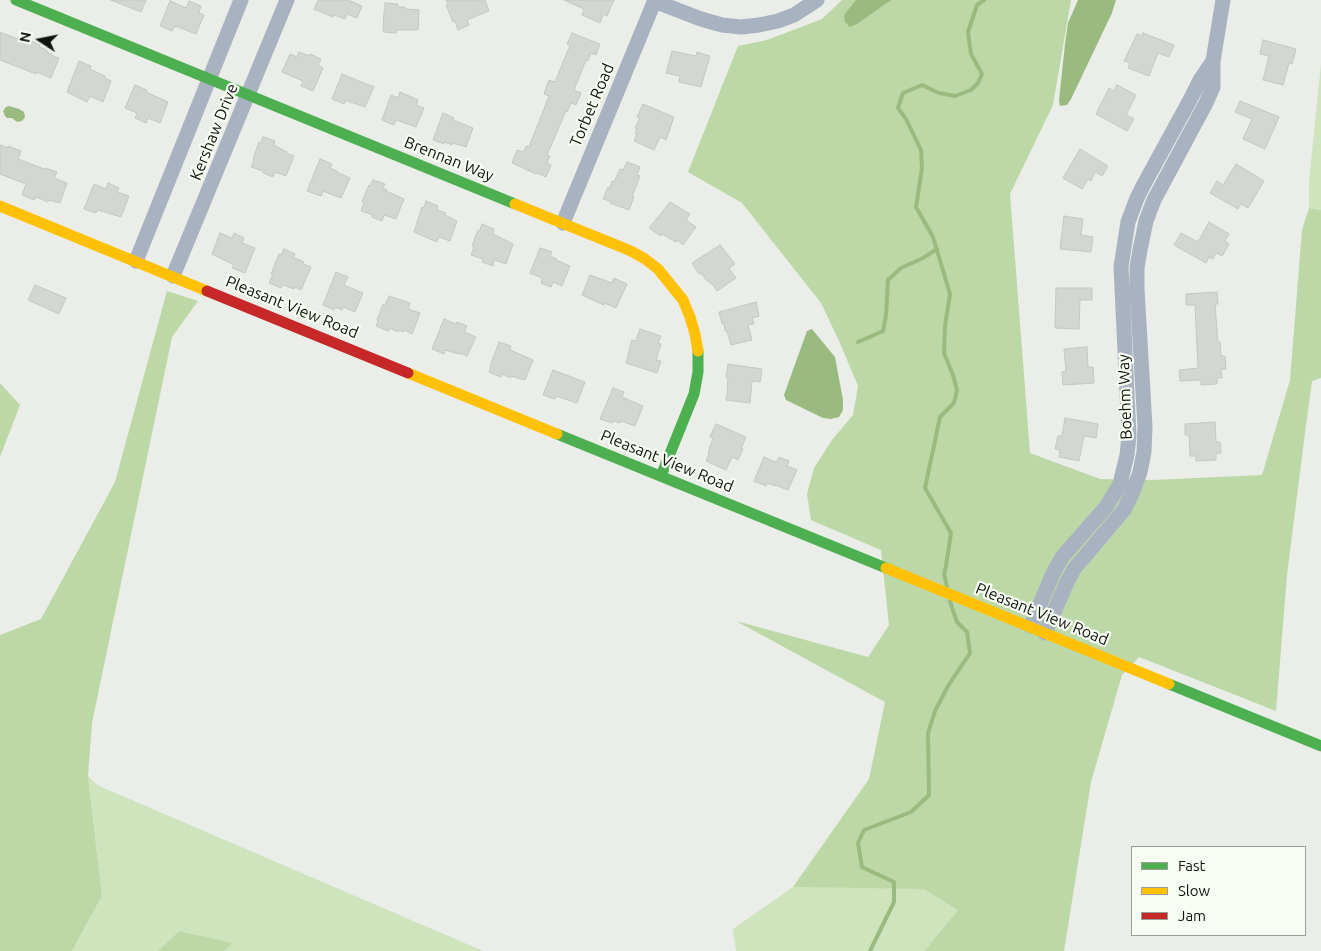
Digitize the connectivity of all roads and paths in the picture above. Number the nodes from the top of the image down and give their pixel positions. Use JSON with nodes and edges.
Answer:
{"nodes":[{"id":1,"x":16,"y":0,"type":"edge"},
{"id":2,"x":241,"y":0,"type":"edge"},
{"id":3,"x":287,"y":0,"type":"edge"},
{"id":4,"x":654,"y":0,"type":"edge"},
{"id":5,"x":817,"y":0,"type":"edge"},
{"id":6,"x":1223,"y":0,"type":"edge"},
{"id":7,"x":1214,"y":61,"type":"junction"},
{"id":8,"x":209,"y":79,"type":"junction"},
{"id":9,"x":248,"y":95,"type":"junction"},
{"id":10,"x":1149,"y":174,"type":"junction"},
{"id":11,"x":1165,"y":179,"type":"junction"},
{"id":12,"x":0,"y":206,"type":"edge"},
{"id":13,"x":563,"y":223,"type":"junction"},
{"id":14,"x":136,"y":261,"type":"junction"},
{"id":15,"x":1137,"y":274,"type":"junction"},
{"id":16,"x":173,"y":276,"type":"junction"},
{"id":17,"x":1122,"y":278,"type":"junction"},
{"id":18,"x":661,"y":476,"type":"junction"},
{"id":19,"x":1108,"y":505,"type":"junction"},
{"id":20,"x":1121,"y":514,"type":"junction"},
{"id":21,"x":1030,"y":626,"type":"junction"},
{"id":22,"x":1045,"y":633,"type":"junction"},
{"id":23,"x":1321,"y":746,"type":"edge"}],
"edges":[{"from":1,"to":8,"type":"street","name":"Brennan Way"},
{"from":2,"to":8,"type":"street","name":"Kershaw Drive"},
{"from":3,"to":9,"type":"street","name":"Kershaw Drive"},
{"from":4,"to":5,"type":"street"},
{"from":4,"to":13,"type":"street","name":"Torbet Road"},
{"from":6,"to":7,"type":"street","name":"Boehm Way"},
{"from":7,"to":10,"type":"street","name":"Boehm Way"},
{"from":7,"to":11,"type":"street","name":"Boehm Way"},
{"from":8,"to":9,"type":"street","name":"Brennan Way"},
{"from":8,"to":14,"type":"street","name":"Kershaw Drive"},
{"from":9,"to":13,"type":"street","name":"Brennan Way"},
{"from":9,"to":16,"type":"street","name":"Kershaw Drive"},
{"from":10,"to":11,"type":"street"},
{"from":10,"to":17,"type":"street","name":"Boehm Way"},
{"from":11,"to":15,"type":"street","name":"Boehm Way"},
{"from":12,"to":14,"type":"street","name":"Pleasant View Road"},
{"from":13,"to":18,"type":"street","name":"Brennan Way"},
{"from":14,"to":16,"type":"street","name":"Pleasant View Road"},
{"from":15,"to":17,"type":"street"},
{"from":15,"to":20,"type":"street","name":"Boehm Way"},
{"from":16,"to":18,"type":"street","name":"Pleasant View Road"},
{"from":17,"to":19,"type":"street","name":"Boehm Way"},
{"from":18,"to":21,"type":"street","name":"Pleasant View Road"},
{"from":19,"to":20,"type":"street"},
{"from":19,"to":21,"type":"street","name":"Boehm Way"},
{"from":20,"to":22,"type":"street","name":"Boehm Way"},
{"from":21,"to":22,"type":"street","name":"Pleasant View Road"},
{"from":22,"to":23,"type":"street","name":"Pleasant View Road"}]}
